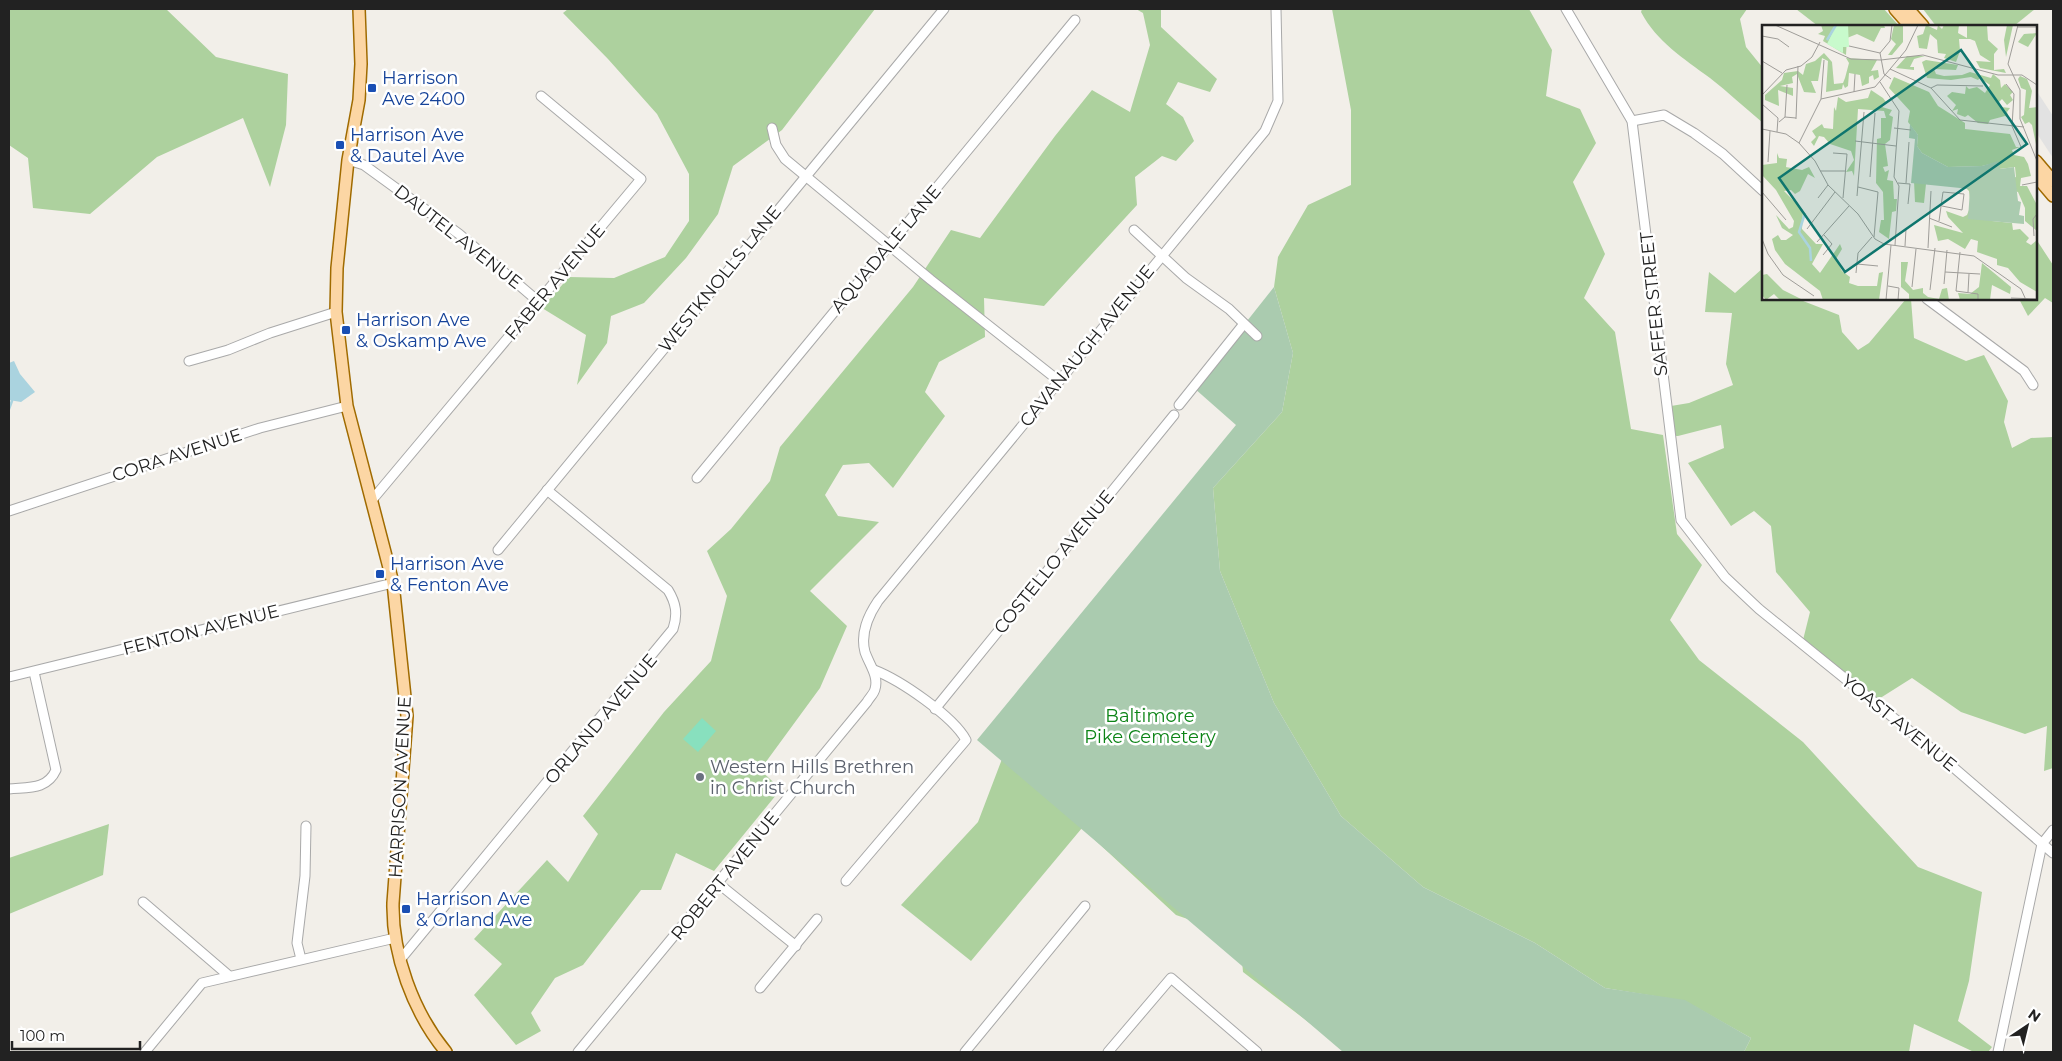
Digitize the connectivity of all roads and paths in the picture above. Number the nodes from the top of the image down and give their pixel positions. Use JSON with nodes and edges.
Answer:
{"nodes":[{"id":1,"x":359,"y":9,"type":"edge"},
{"id":2,"x":944,"y":9,"type":"edge"},
{"id":3,"x":1276,"y":9,"type":"edge"},
{"id":4,"x":1566,"y":9,"type":"edge"},
{"id":5,"x":1895,"y":9,"type":"edge"},
{"id":6,"x":1908,"y":9,"type":"edge"},
{"id":7,"x":1074,"y":20,"type":"dead end"},
{"id":8,"x":1909,"y":25,"type":"edge"},
{"id":9,"x":1922,"y":25,"type":"edge"},
{"id":10,"x":541,"y":96,"type":"dead end"},
{"id":11,"x":1632,"y":121,"type":"junction"},
{"id":12,"x":772,"y":128,"type":"dead end"},
{"id":13,"x":348,"y":160,"type":"junction"},
{"id":14,"x":2037,"y":161,"type":"edge"},
{"id":15,"x":806,"y":176,"type":"junction"},
{"id":16,"x":2037,"y":177,"type":"edge"},
{"id":17,"x":2053,"y":181,"type":"edge"},
{"id":18,"x":1762,"y":190,"type":"edge"},
{"id":19,"x":2053,"y":196,"type":"edge"},
{"id":20,"x":1134,"y":230,"type":"dead end"},
{"id":21,"x":889,"y":245,"type":"junction"},
{"id":22,"x":1163,"y":254,"type":"junction"},
{"id":23,"x":1928,"y":300,"type":"edge"},
{"id":24,"x":539,"y":302,"type":"junction"},
{"id":25,"x":336,"y":312,"type":"junction"},
{"id":26,"x":1243,"y":325,"type":"junction"},
{"id":27,"x":1257,"y":336,"type":"dead end"},
{"id":28,"x":190,"y":361,"type":"dead end"},
{"id":29,"x":1059,"y":380,"type":"junction"},
{"id":30,"x":2033,"y":385,"type":"dead end"},
{"id":31,"x":1179,"y":405,"type":"dead end"},
{"id":32,"x":347,"y":406,"type":"junction"},
{"id":33,"x":1174,"y":415,"type":"dead end"},
{"id":34,"x":697,"y":478,"type":"dead end"},
{"id":35,"x":547,"y":490,"type":"junction"},
{"id":36,"x":372,"y":500,"type":"junction"},
{"id":37,"x":9,"y":511,"type":"edge"},
{"id":38,"x":498,"y":550,"type":"dead end"},
{"id":39,"x":394,"y":583,"type":"junction"},
{"id":40,"x":1742,"y":594,"type":"joint"},
{"id":41,"x":874,"y":670,"type":"junction"},
{"id":42,"x":34,"y":672,"type":"junction"},
{"id":43,"x":9,"y":677,"type":"edge"},
{"id":44,"x":935,"y":708,"type":"junction"},
{"id":45,"x":9,"y":789,"type":"edge"},
{"id":46,"x":306,"y":826,"type":"dead end"},
{"id":47,"x":2053,"y":830,"type":"edge"},
{"id":48,"x":2042,"y":844,"type":"junction"},
{"id":49,"x":2053,"y":853,"type":"edge"},
{"id":50,"x":846,"y":881,"type":"dead end"},
{"id":51,"x":719,"y":884,"type":"junction"},
{"id":52,"x":143,"y":902,"type":"dead end"},
{"id":53,"x":1085,"y":906,"type":"dead end"},
{"id":54,"x":817,"y":919,"type":"dead end"},
{"id":55,"x":395,"y":938,"type":"junction"},
{"id":56,"x":796,"y":946,"type":"junction"},
{"id":57,"x":301,"y":959,"type":"junction"},
{"id":58,"x":400,"y":960,"type":"junction"},
{"id":59,"x":228,"y":975,"type":"junction"},
{"id":60,"x":760,"y":988,"type":"dead end"},
{"id":61,"x":144,"y":1052,"type":"edge"},
{"id":62,"x":446,"y":1052,"type":"edge"},
{"id":63,"x":578,"y":1052,"type":"edge"},
{"id":64,"x":965,"y":1052,"type":"edge"},
{"id":65,"x":1108,"y":1052,"type":"edge"},
{"id":66,"x":1257,"y":1052,"type":"edge"},
{"id":67,"x":1998,"y":1052,"type":"edge"}],
"edges":[{"from":1,"to":13,"type":"main road","name":"HARRISON AVENUE"},
{"from":2,"to":15,"type":"street","name":"WESTKNOLLS LANE"},
{"from":3,"to":22,"type":"street","name":"CAVANAUGH AVENUE"},
{"from":4,"to":11,"type":"street","name":"SAFFER STREET"},
{"from":5,"to":8,"type":"main road"},
{"from":6,"to":9,"type":"main road"},
{"from":7,"to":21,"type":"street","name":"AQUADALE LANE"},
{"from":10,"to":24,"type":"street","name":"FABER AVENUE"},
{"from":11,"to":18,"type":"street"},
{"from":11,"to":40,"type":"street","name":"SAFFER STREET"},
{"from":12,"to":15,"type":"street"},
{"from":13,"to":24,"type":"street","name":"DAUTEL AVENUE"},
{"from":13,"to":25,"type":"main road","name":"HARRISON AVENUE"},
{"from":14,"to":17,"type":"main road"},
{"from":15,"to":21,"type":"street"},
{"from":15,"to":35,"type":"street","name":"WESTKNOLLS LANE"},
{"from":16,"to":19,"type":"main road"},
{"from":20,"to":22,"type":"street"},
{"from":21,"to":29,"type":"street"},
{"from":21,"to":34,"type":"street","name":"AQUADALE LANE"},
{"from":22,"to":26,"type":"street"},
{"from":22,"to":29,"type":"street","name":"CAVANAUGH AVENUE"},
{"from":23,"to":30,"type":"street"},
{"from":24,"to":36,"type":"street","name":"FABER AVENUE"},
{"from":25,"to":28,"type":"street"},
{"from":25,"to":32,"type":"main road","name":"HARRISON AVENUE"},
{"from":26,"to":27,"type":"street"},
{"from":26,"to":31,"type":"street"},
{"from":29,"to":41,"type":"street","name":"CAVANAUGH AVENUE"},
{"from":32,"to":36,"type":"main road","name":"HARRISON AVENUE"},
{"from":32,"to":37,"type":"street","name":"CORA AVENUE"},
{"from":33,"to":44,"type":"street","name":"COSTELLO AVENUE"},
{"from":35,"to":38,"type":"street","name":"WESTKNOLLS LANE"},
{"from":35,"to":58,"type":"street","name":"ORLAND AVENUE"},
{"from":36,"to":39,"type":"main road","name":"HARRISON AVENUE"},
{"from":39,"to":42,"type":"street","name":"FENTON AVENUE"},
{"from":39,"to":55,"type":"main road","name":"HARRISON AVENUE"},
{"from":40,"to":48,"type":"street","name":"YOAST AVENUE"},
{"from":41,"to":44,"type":"street"},
{"from":41,"to":51,"type":"street","name":"ROBERT AVENUE"},
{"from":42,"to":43,"type":"street","name":"FENTON AVENUE"},
{"from":42,"to":45,"type":"street"},
{"from":44,"to":50,"type":"street"},
{"from":46,"to":57,"type":"street"},
{"from":47,"to":48,"type":"street"},
{"from":48,"to":49,"type":"street","name":"YOAST AVENUE"},
{"from":48,"to":67,"type":"street"},
{"from":51,"to":56,"type":"street"},
{"from":51,"to":63,"type":"street","name":"ROBERT AVENUE"},
{"from":52,"to":59,"type":"street"},
{"from":53,"to":64,"type":"street"},
{"from":54,"to":56,"type":"street"},
{"from":55,"to":57,"type":"street"},
{"from":55,"to":58,"type":"main road","name":"HARRISON AVENUE"},
{"from":56,"to":60,"type":"street"},
{"from":57,"to":59,"type":"street"},
{"from":58,"to":62,"type":"main road","name":"HARRISON AVENUE"},
{"from":59,"to":61,"type":"street"},
{"from":65,"to":66,"type":"street"}]}
